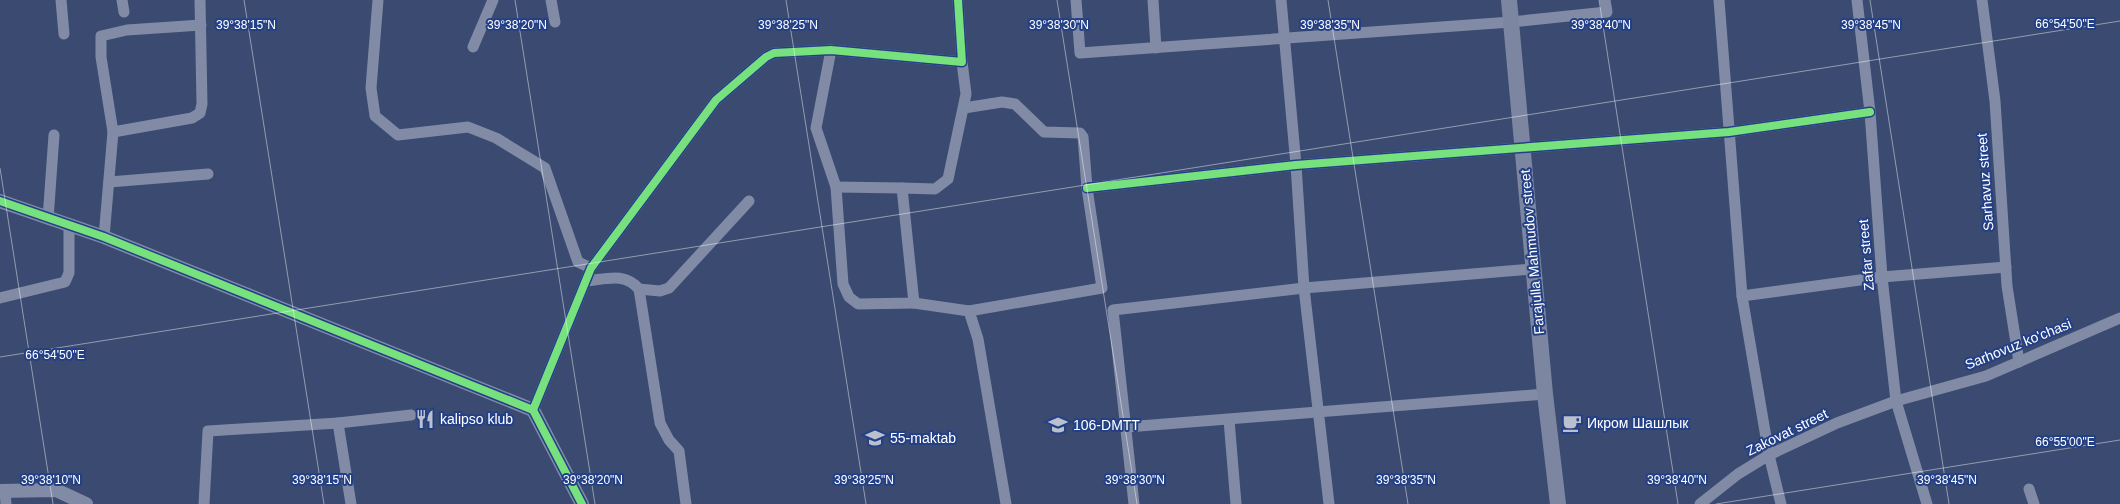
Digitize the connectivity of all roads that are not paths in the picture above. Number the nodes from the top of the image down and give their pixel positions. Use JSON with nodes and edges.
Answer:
{"nodes":[{"id":1,"x":61,"y":0,"type":"edge"},
{"id":2,"x":200,"y":0,"type":"edge"},
{"id":3,"x":378,"y":0,"type":"edge"},
{"id":4,"x":493,"y":0,"type":"edge"},
{"id":5,"x":551,"y":0,"type":"edge"},
{"id":6,"x":958,"y":0,"type":"edge"},
{"id":7,"x":1076,"y":0,"type":"edge"},
{"id":8,"x":1153,"y":0,"type":"edge"},
{"id":9,"x":1280,"y":0,"type":"edge"},
{"id":10,"x":1509,"y":0,"type":"edge"},
{"id":11,"x":1605,"y":0,"type":"edge"},
{"id":12,"x":1719,"y":0,"type":"edge"},
{"id":13,"x":1857,"y":0,"type":"edge"},
{"id":14,"x":1982,"y":0,"type":"edge"},
{"id":15,"x":555,"y":22,"type":"dead end"},
{"id":16,"x":1511,"y":22,"type":"junction"},
{"id":17,"x":201,"y":25,"type":"junction"},
{"id":18,"x":64,"y":34,"type":"dead end"},
{"id":19,"x":1284,"y":39,"type":"junction"},
{"id":20,"x":474,"y":47,"type":"dead end"},
{"id":21,"x":1156,"y":48,"type":"junction"},
{"id":22,"x":831,"y":50,"type":"junction"},
{"id":23,"x":962,"y":62,"type":"junction"},
{"id":24,"x":964,"y":108,"type":"junction"},
{"id":25,"x":1870,"y":112,"type":"junction"},
{"id":26,"x":113,"y":132,"type":"junction"},
{"id":27,"x":1730,"y":132,"type":"junction"},
{"id":28,"x":54,"y":135,"type":"dead end"},
{"id":29,"x":1522,"y":147,"type":"junction"},
{"id":30,"x":1296,"y":165,"type":"junction"},
{"id":31,"x":208,"y":174,"type":"dead end"},
{"id":32,"x":109,"y":182,"type":"junction"},
{"id":33,"x":836,"y":187,"type":"junction"},
{"id":34,"x":902,"y":188,"type":"junction"},
{"id":35,"x":1087,"y":188,"type":"junction"},
{"id":36,"x":0,"y":201,"type":"edge"},
{"id":37,"x":749,"y":201,"type":"dead end"},
{"id":38,"x":48,"y":219,"type":"junction"},
{"id":39,"x":69,"y":226,"type":"junction"},
{"id":40,"x":104,"y":237,"type":"junction"},
{"id":41,"x":2006,"y":267,"type":"junction"},
{"id":42,"x":591,"y":268,"type":"junction"},
{"id":43,"x":1533,"y":269,"type":"junction"},
{"id":44,"x":1882,"y":277,"type":"junction"},
{"id":45,"x":586,"y":281,"type":"junction"},
{"id":46,"x":1304,"y":288,"type":"junction"},
{"id":47,"x":639,"y":289,"type":"junction"},
{"id":48,"x":1742,"y":296,"type":"junction"},
{"id":49,"x":0,"y":298,"type":"edge"},
{"id":50,"x":914,"y":303,"type":"junction"},
{"id":51,"x":969,"y":311,"type":"junction"},
{"id":52,"x":2120,"y":318,"type":"edge"},
{"id":53,"x":2019,"y":362,"type":"junction"},
{"id":54,"x":1545,"y":394,"type":"junction"},
{"id":55,"x":1896,"y":401,"type":"junction"},
{"id":56,"x":533,"y":410,"type":"junction"},
{"id":57,"x":1318,"y":412,"type":"junction"},
{"id":58,"x":411,"y":415,"type":"dead end"},
{"id":59,"x":1228,"y":420,"type":"junction"},
{"id":60,"x":338,"y":423,"type":"junction"},
{"id":61,"x":1127,"y":427,"type":"junction"},
{"id":62,"x":1769,"y":455,"type":"junction"},
{"id":63,"x":2029,"y":489,"type":"dead end"},
{"id":64,"x":4,"y":495,"type":"edge"},
{"id":65,"x":69,"y":499,"type":"edge"},
{"id":66,"x":86,"y":504,"type":"edge"},
{"id":67,"x":204,"y":504,"type":"edge"},
{"id":68,"x":351,"y":504,"type":"edge"},
{"id":69,"x":582,"y":504,"type":"edge"},
{"id":70,"x":686,"y":504,"type":"edge"},
{"id":71,"x":1006,"y":504,"type":"edge"},
{"id":72,"x":1134,"y":504,"type":"edge"},
{"id":73,"x":1236,"y":504,"type":"edge"},
{"id":74,"x":1329,"y":504,"type":"edge"},
{"id":75,"x":1558,"y":504,"type":"edge"},
{"id":76,"x":1700,"y":504,"type":"edge"},
{"id":77,"x":1781,"y":504,"type":"edge"},
{"id":78,"x":1927,"y":504,"type":"edge"},
{"id":79,"x":2034,"y":504,"type":"edge"}],
"edges":[{"from":1,"to":18,"type":"street"},
{"from":2,"to":17,"type":"street"},
{"from":3,"to":42,"type":"street"},
{"from":4,"to":20,"type":"street"},
{"from":5,"to":15,"type":"street"},
{"from":6,"to":23,"type":"street"},
{"from":7,"to":21,"type":"street"},
{"from":8,"to":21,"type":"street"},
{"from":9,"to":19,"type":"street"},
{"from":10,"to":16,"type":"main road","name":"Farajulla Mahmudov street"},
{"from":11,"to":16,"type":"street"},
{"from":12,"to":27,"type":"street"},
{"from":13,"to":25,"type":"street","name":"Zafar street"},
{"from":14,"to":41,"type":"street","name":"Sarhavuz street"},
{"from":16,"to":19,"type":"street"},
{"from":16,"to":29,"type":"main road","name":"Farajulla Mahmudov street"},
{"from":17,"to":26,"type":"street"},
{"from":17,"to":26,"type":"street"},
{"from":19,"to":21,"type":"street"},
{"from":19,"to":30,"type":"street"},
{"from":22,"to":23,"type":"street"},
{"from":22,"to":33,"type":"street"},
{"from":22,"to":42,"type":"street"},
{"from":23,"to":24,"type":"street"},
{"from":24,"to":34,"type":"street"},
{"from":24,"to":35,"type":"street"},
{"from":25,"to":27,"type":"street"},
{"from":25,"to":44,"type":"street","name":"Zafar street"},
{"from":26,"to":32,"type":"street"},
{"from":27,"to":29,"type":"street"},
{"from":27,"to":48,"type":"street"},
{"from":28,"to":38,"type":"street"},
{"from":29,"to":30,"type":"street"},
{"from":29,"to":43,"type":"main road","name":"Farajulla Mahmudov street"},
{"from":30,"to":35,"type":"street"},
{"from":30,"to":46,"type":"street"},
{"from":31,"to":32,"type":"street"},
{"from":32,"to":40,"type":"street"},
{"from":33,"to":34,"type":"street"},
{"from":33,"to":50,"type":"street"},
{"from":34,"to":50,"type":"street"},
{"from":35,"to":51,"type":"street"},
{"from":36,"to":38,"type":"street"},
{"from":37,"to":47,"type":"street"},
{"from":38,"to":39,"type":"street"},
{"from":39,"to":40,"type":"street"},
{"from":39,"to":49,"type":"street"},
{"from":40,"to":56,"type":"street"},
{"from":41,"to":44,"type":"street"},
{"from":41,"to":53,"type":"street","name":"Sarhavuz street"},
{"from":42,"to":45,"type":"street"},
{"from":43,"to":46,"type":"street"},
{"from":43,"to":54,"type":"main road","name":"Farajulla Mahmudov street"},
{"from":44,"to":48,"type":"street"},
{"from":44,"to":55,"type":"street","name":"Zafar street"},
{"from":45,"to":47,"type":"street"},
{"from":45,"to":56,"type":"street"},
{"from":46,"to":57,"type":"street"},
{"from":46,"to":61,"type":"street"},
{"from":47,"to":70,"type":"street"},
{"from":48,"to":62,"type":"street"},
{"from":50,"to":51,"type":"street"},
{"from":51,"to":71,"type":"street"},
{"from":52,"to":53,"type":"street","name":"Sarhovuz ko'chasi"},
{"from":53,"to":55,"type":"street","name":"Sarhovuz ko'chasi"},
{"from":54,"to":57,"type":"street"},
{"from":54,"to":75,"type":"main road","name":"Farajulla Mahmudov street"},
{"from":55,"to":62,"type":"street","name":"Zakovat street"},
{"from":55,"to":78,"type":"street","name":"Zafar street"},
{"from":56,"to":69,"type":"street"},
{"from":57,"to":59,"type":"street"},
{"from":57,"to":74,"type":"street"},
{"from":58,"to":60,"type":"street"},
{"from":59,"to":61,"type":"street"},
{"from":59,"to":73,"type":"street"},
{"from":60,"to":67,"type":"street"},
{"from":60,"to":68,"type":"street"},
{"from":61,"to":72,"type":"street"},
{"from":62,"to":76,"type":"street","name":"Zakovat street"},
{"from":62,"to":77,"type":"street"},
{"from":63,"to":79,"type":"street"},
{"from":64,"to":65,"type":"street"},
{"from":65,"to":66,"type":"street"}]}
